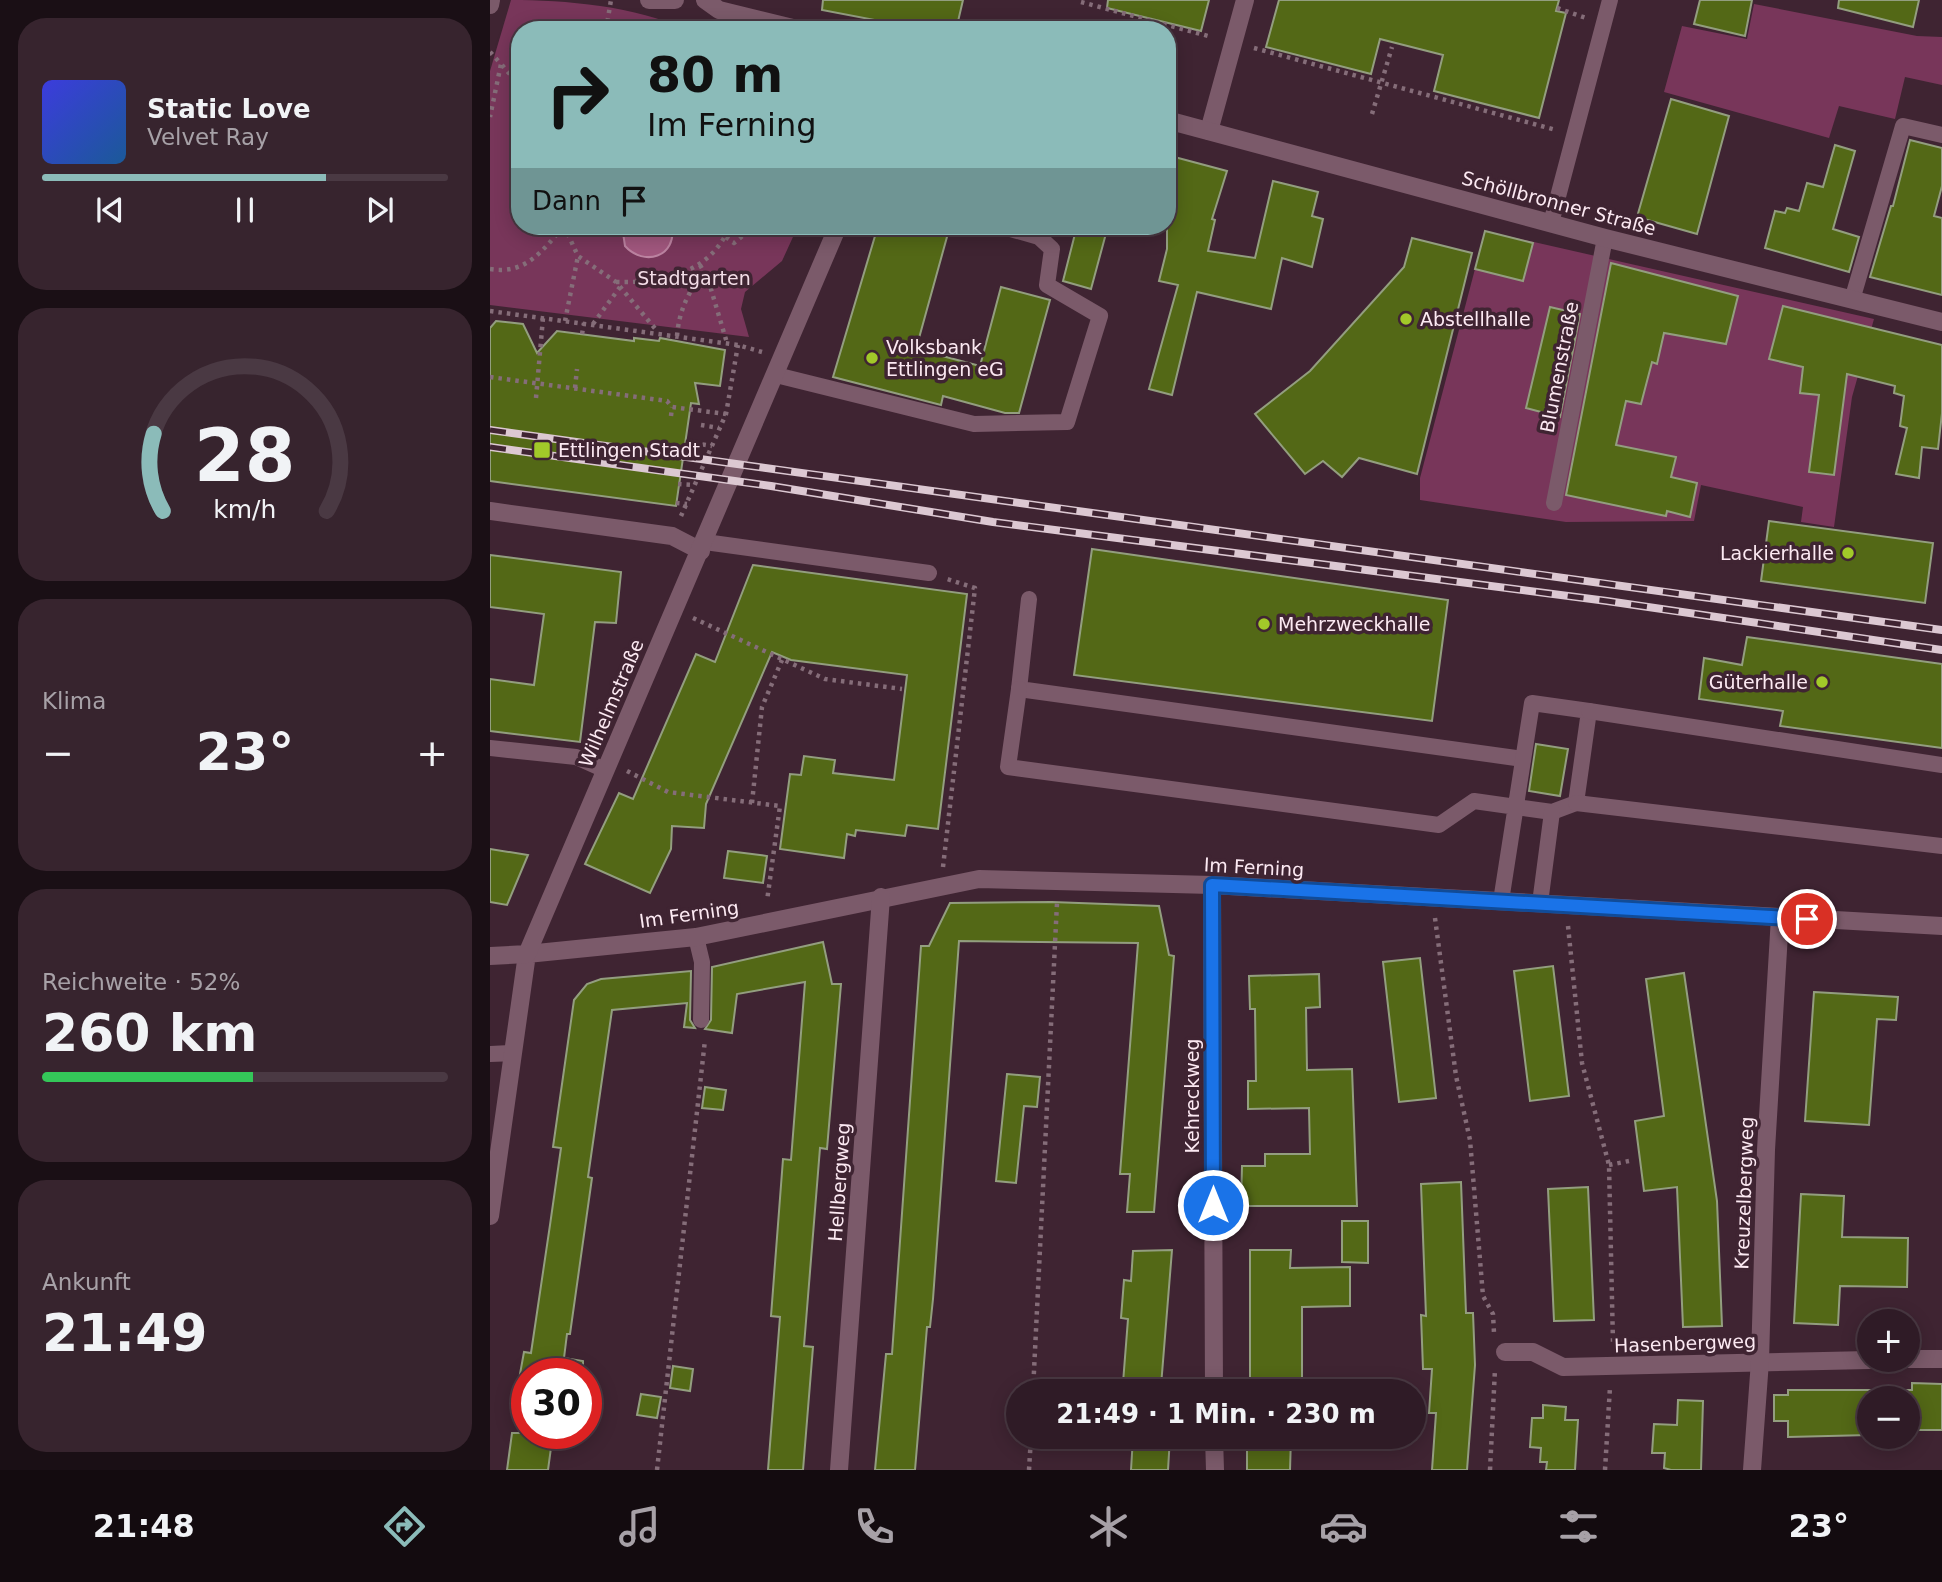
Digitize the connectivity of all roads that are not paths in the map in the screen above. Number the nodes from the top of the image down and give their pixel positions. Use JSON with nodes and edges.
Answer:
{"nodes":[{"id":1,"x":649,"y":0,"type":"edge"},
{"id":2,"x":675,"y":0,"type":"edge"},
{"id":3,"x":705,"y":0,"type":"edge"},
{"id":4,"x":1245,"y":0,"type":"edge"},
{"id":5,"x":1610,"y":0,"type":"edge"},
{"id":6,"x":764,"y":21,"type":"edge"},
{"id":7,"x":1176,"y":122,"type":"edge"},
{"id":8,"x":1209,"y":131,"type":"junction"},
{"id":9,"x":1942,"y":135,"type":"edge"},
{"id":10,"x":1551,"y":223,"type":"junction"},
{"id":11,"x":834,"y":235,"type":"edge"},
{"id":12,"x":1032,"y":235,"type":"edge"},
{"id":13,"x":1605,"y":238,"type":"junction"},
{"id":14,"x":1852,"y":300,"type":"junction"},
{"id":15,"x":1942,"y":322,"type":"edge"},
{"id":16,"x":776,"y":375,"type":"junction"},
{"id":17,"x":1555,"y":503,"type":"dead end"},
{"id":18,"x":490,"y":511,"type":"edge"},
{"id":19,"x":703,"y":546,"type":"junction"},
{"id":20,"x":929,"y":573,"type":"road end"},
{"id":21,"x":1029,"y":599,"type":"dead end"},
{"id":22,"x":1018,"y":690,"type":"junction"},
{"id":23,"x":1589,"y":711,"type":"junction"},
{"id":24,"x":490,"y":748,"type":"edge"},
{"id":25,"x":1523,"y":759,"type":"junction"},
{"id":26,"x":1942,"y":765,"type":"edge"},
{"id":27,"x":606,"y":766,"type":"junction"},
{"id":28,"x":1576,"y":803,"type":"junction"},
{"id":29,"x":1515,"y":807,"type":"junction"},
{"id":30,"x":1552,"y":813,"type":"junction"},
{"id":31,"x":1942,"y":846,"type":"edge"},
{"id":32,"x":1212,"y":885,"type":"junction"},
{"id":33,"x":881,"y":897,"type":"junction"},
{"id":34,"x":1501,"y":901,"type":"junction"},
{"id":35,"x":1539,"y":904,"type":"junction"},
{"id":36,"x":1780,"y":917,"type":"junction"},
{"id":37,"x":1942,"y":926,"type":"edge"},
{"id":38,"x":696,"y":937,"type":"junction"},
{"id":39,"x":527,"y":954,"type":"junction"},
{"id":40,"x":490,"y":956,"type":"edge"},
{"id":41,"x":701,"y":1020,"type":"road end"},
{"id":42,"x":513,"y":1053,"type":"junction"},
{"id":43,"x":490,"y":1054,"type":"edge"},
{"id":44,"x":490,"y":1216,"type":"edge"},
{"id":45,"x":1498,"y":1352,"type":"road end"},
{"id":46,"x":1920,"y":1359,"type":"edge"},
{"id":47,"x":1942,"y":1359,"type":"edge"},
{"id":48,"x":1857,"y":1360,"type":"edge"},
{"id":49,"x":1760,"y":1361,"type":"junction"},
{"id":50,"x":1214,"y":1379,"type":"edge"},
{"id":51,"x":1214,"y":1449,"type":"edge"},
{"id":52,"x":839,"y":1470,"type":"edge"},
{"id":53,"x":1214,"y":1470,"type":"edge"},
{"id":54,"x":1752,"y":1470,"type":"edge"}],
"edges":[{"from":1,"to":2,"type":"street"},
{"from":3,"to":6,"type":"street"},
{"from":4,"to":8,"type":"street"},
{"from":5,"to":10,"type":"lane"},
{"from":7,"to":8,"type":"street","name":"Schöllbronner Straße"},
{"from":8,"to":10,"type":"street","name":"Schöllbronner Straße"},
{"from":9,"to":14,"type":"lane"},
{"from":10,"to":13,"type":"street","name":"Schöllbronner Straße"},
{"from":11,"to":16,"type":"street","name":"Wilhelmstraße"},
{"from":12,"to":16,"type":"lane"},
{"from":13,"to":14,"type":"street","name":"Schöllbronner Straße"},
{"from":13,"to":17,"type":"lane","name":"Blumenstraße"},
{"from":14,"to":15,"type":"street","name":"Schöllbronner Straße"},
{"from":16,"to":19,"type":"street","name":"Wilhelmstraße"},
{"from":18,"to":19,"type":"street"},
{"from":19,"to":20,"type":"lane"},
{"from":19,"to":27,"type":"street","name":"Wilhelmstraße"},
{"from":21,"to":22,"type":"lane"},
{"from":22,"to":25,"type":"lane"},
{"from":22,"to":29,"type":"lane"},
{"from":23,"to":25,"type":"lane"},
{"from":23,"to":26,"type":"lane"},
{"from":23,"to":28,"type":"lane"},
{"from":24,"to":27,"type":"lane"},
{"from":25,"to":29,"type":"lane"},
{"from":27,"to":39,"type":"street","name":"Wilhelmstraße"},
{"from":28,"to":30,"type":"lane"},
{"from":28,"to":31,"type":"lane"},
{"from":29,"to":30,"type":"lane"},
{"from":29,"to":34,"type":"lane"},
{"from":30,"to":35,"type":"lane"},
{"from":32,"to":33,"type":"street","name":"Im Ferning"},
{"from":32,"to":34,"type":"street","name":"Im Ferning"},
{"from":32,"to":50,"type":"street","name":"Kehreckweg"},
{"from":33,"to":38,"type":"street","name":"Im Ferning"},
{"from":33,"to":52,"type":"street","name":"Hellbergweg"},
{"from":34,"to":35,"type":"street","name":"Im Ferning"},
{"from":35,"to":36,"type":"street","name":"Im Ferning"},
{"from":36,"to":37,"type":"street","name":"Im Ferning"},
{"from":36,"to":49,"type":"street","name":"Kreuzelbergweg"},
{"from":38,"to":39,"type":"street","name":"Im Ferning"},
{"from":38,"to":41,"type":"lane"},
{"from":39,"to":40,"type":"street","name":"Im Ferning"},
{"from":39,"to":42,"type":"street","name":"Wilhelmstraße"},
{"from":42,"to":43,"type":"lane"},
{"from":42,"to":44,"type":"street","name":"Wilhelmstraße"},
{"from":45,"to":49,"type":"street","name":"Hasenbergweg"},
{"from":46,"to":47,"type":"street"},
{"from":48,"to":49,"type":"street","name":"Hasenbergweg"},
{"from":49,"to":54,"type":"street","name":"Kreuzelbergweg"},
{"from":51,"to":53,"type":"street"}]}
